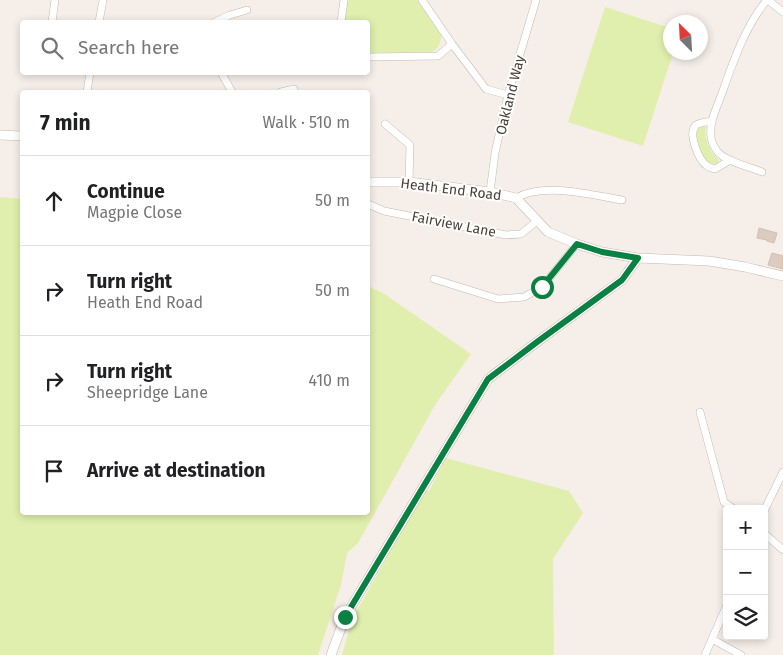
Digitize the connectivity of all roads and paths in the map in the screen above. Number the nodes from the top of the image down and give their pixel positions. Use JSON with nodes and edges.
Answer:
{"nodes":[{"id":1,"x":55,"y":0,"type":"edge"},
{"id":2,"x":103,"y":0,"type":"edge"},
{"id":3,"x":344,"y":0,"type":"edge"},
{"id":4,"x":422,"y":0,"type":"edge"},
{"id":5,"x":536,"y":0,"type":"edge"},
{"id":6,"x":767,"y":0,"type":"edge"},
{"id":7,"x":247,"y":10,"type":"dead end"},
{"id":8,"x":783,"y":12,"type":"edge"},
{"id":9,"x":52,"y":20,"type":"edge"},
{"id":10,"x":99,"y":20,"type":"edge"},
{"id":11,"x":219,"y":20,"type":"edge"},
{"id":12,"x":341,"y":20,"type":"edge"},
{"id":13,"x":452,"y":44,"type":"junction"},
{"id":14,"x":370,"y":57,"type":"edge"},
{"id":15,"x":90,"y":75,"type":"edge"},
{"id":16,"x":223,"y":75,"type":"edge"},
{"id":17,"x":294,"y":89,"type":"dead end"},
{"id":18,"x":87,"y":90,"type":"edge"},
{"id":19,"x":231,"y":90,"type":"edge"},
{"id":20,"x":290,"y":90,"type":"edge"},
{"id":21,"x":508,"y":95,"type":"junction"},
{"id":22,"x":712,"y":121,"type":"junction"},
{"id":23,"x":385,"y":124,"type":"dead end"},
{"id":24,"x":0,"y":135,"type":"edge"},
{"id":25,"x":20,"y":136,"type":"edge"},
{"id":26,"x":730,"y":160,"type":"junction"},
{"id":27,"x":762,"y":172,"type":"dead end"},
{"id":28,"x":370,"y":182,"type":"edge"},
{"id":29,"x":409,"y":182,"type":"junction"},
{"id":30,"x":490,"y":192,"type":"junction"},
{"id":31,"x":516,"y":198,"type":"junction"},
{"id":32,"x":622,"y":200,"type":"dead end"},
{"id":33,"x":370,"y":205,"type":"edge"},
{"id":34,"x":537,"y":221,"type":"junction"},
{"id":35,"x":577,"y":244,"type":"junction"},
{"id":36,"x":638,"y":258,"type":"junction"},
{"id":37,"x":783,"y":276,"type":"edge"},
{"id":38,"x":434,"y":278,"type":"dead end"},
{"id":39,"x":700,"y":412,"type":"dead end"},
{"id":40,"x":783,"y":472,"type":"edge"},
{"id":41,"x":728,"y":505,"type":"edge"},
{"id":42,"x":767,"y":505,"type":"edge"},
{"id":43,"x":768,"y":536,"type":"edge"},
{"id":44,"x":783,"y":550,"type":"edge"},
{"id":45,"x":723,"y":615,"type":"edge"},
{"id":46,"x":712,"y":639,"type":"junction"},
{"id":47,"x":331,"y":655,"type":"edge"},
{"id":48,"x":705,"y":655,"type":"edge"},
{"id":49,"x":742,"y":655,"type":"edge"}],
"edges":[{"from":1,"to":9,"type":"street"},
{"from":2,"to":10,"type":"street"},
{"from":3,"to":12,"type":"street"},
{"from":4,"to":13,"type":"street"},
{"from":5,"to":21,"type":"street","name":"Oakland Way"},
{"from":6,"to":8,"type":"street"},
{"from":6,"to":22,"type":"street"},
{"from":7,"to":11,"type":"street"},
{"from":13,"to":14,"type":"street"},
{"from":13,"to":21,"type":"street"},
{"from":15,"to":18,"type":"street"},
{"from":16,"to":19,"type":"street"},
{"from":17,"to":20,"type":"street"},
{"from":21,"to":30,"type":"street","name":"Oakland Way"},
{"from":22,"to":26,"type":"street"},
{"from":22,"to":26,"type":"street"},
{"from":23,"to":29,"type":"street"},
{"from":24,"to":25,"type":"street"},
{"from":26,"to":27,"type":"street"},
{"from":28,"to":29,"type":"street","name":"Heath End Road"},
{"from":29,"to":30,"type":"street","name":"Heath End Road"},
{"from":30,"to":31,"type":"street","name":"Heath End Road"},
{"from":31,"to":32,"type":"street"},
{"from":31,"to":34,"type":"street","name":"Heath End Road"},
{"from":33,"to":34,"type":"street","name":"Fairview Lane"},
{"from":34,"to":35,"type":"street","name":"Heath End Road"},
{"from":35,"to":36,"type":"street","name":"Heath End Road"},
{"from":35,"to":38,"type":"street"},
{"from":36,"to":37,"type":"street","name":"Heath End Road"},
{"from":36,"to":47,"type":"street"},
{"from":39,"to":41,"type":"street"},
{"from":40,"to":42,"type":"street"},
{"from":43,"to":44,"type":"street"},
{"from":45,"to":46,"type":"street"},
{"from":46,"to":48,"type":"street"},
{"from":46,"to":49,"type":"street"}]}
